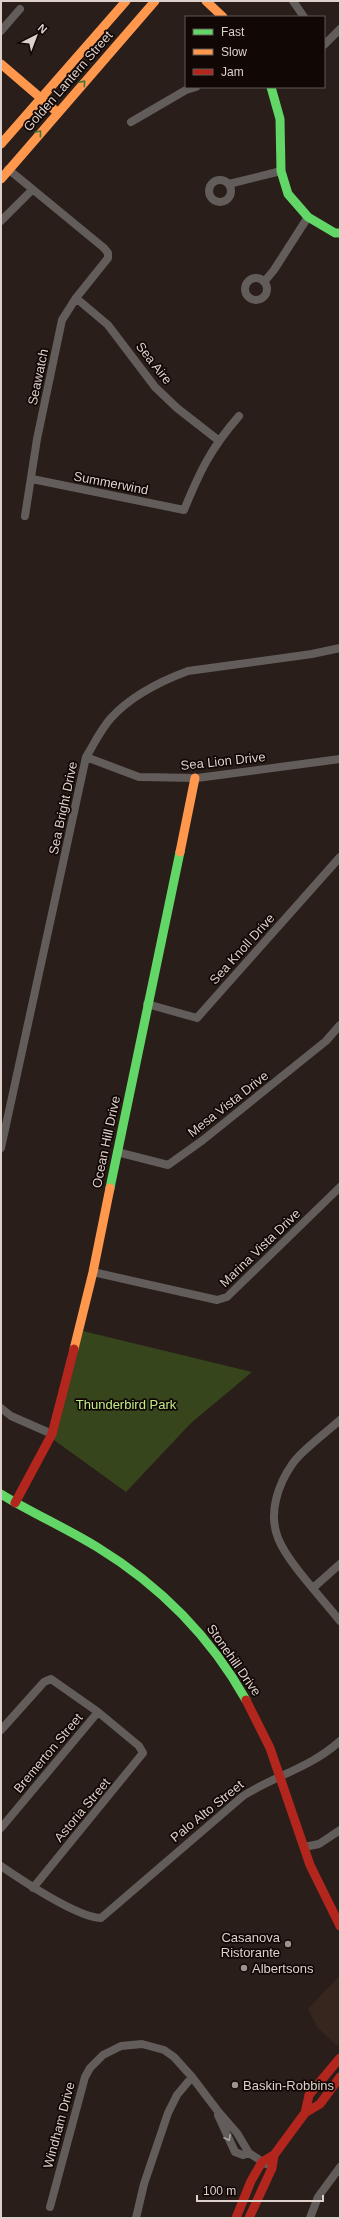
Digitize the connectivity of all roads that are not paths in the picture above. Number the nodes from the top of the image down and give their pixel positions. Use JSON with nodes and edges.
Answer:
{"nodes":[{"id":1,"x":126,"y":1,"type":"edge"},
{"id":2,"x":155,"y":1,"type":"edge"},
{"id":3,"x":206,"y":1,"type":"edge"},
{"id":4,"x":293,"y":1,"type":"edge"},
{"id":5,"x":20,"y":9,"type":"dead end"},
{"id":6,"x":222,"y":16,"type":"edge"},
{"id":7,"x":303,"y":16,"type":"edge"},
{"id":8,"x":340,"y":29,"type":"edge"},
{"id":9,"x":1,"y":31,"type":"edge"},
{"id":10,"x":325,"y":44,"type":"edge"},
{"id":11,"x":1,"y":64,"type":"edge"},
{"id":12,"x":193,"y":88,"type":"edge"},
{"id":13,"x":271,"y":88,"type":"edge"},
{"id":14,"x":41,"y":98,"type":"junction"},
{"id":15,"x":57,"y":112,"type":"junction"},
{"id":16,"x":130,"y":122,"type":"dead end"},
{"id":17,"x":1,"y":144,"type":"edge"},
{"id":18,"x":8,"y":169,"type":"junction"},
{"id":19,"x":281,"y":171,"type":"junction"},
{"id":20,"x":1,"y":179,"type":"edge"},
{"id":21,"x":228,"y":184,"type":"dead end"},
{"id":22,"x":32,"y":190,"type":"junction"},
{"id":23,"x":308,"y":217,"type":"junction"},
{"id":24,"x":1,"y":221,"type":"edge"},
{"id":25,"x":340,"y":234,"type":"edge"},
{"id":26,"x":264,"y":282,"type":"dead end"},
{"id":27,"x":76,"y":298,"type":"junction"},
{"id":28,"x":239,"y":416,"type":"dead end"},
{"id":29,"x":218,"y":440,"type":"junction"},
{"id":30,"x":32,"y":479,"type":"junction"},
{"id":31,"x":25,"y":516,"type":"dead end"},
{"id":32,"x":340,"y":648,"type":"edge"},
{"id":33,"x":86,"y":757,"type":"junction"},
{"id":34,"x":340,"y":759,"type":"edge"},
{"id":35,"x":195,"y":778,"type":"junction"},
{"id":36,"x":340,"y":857,"type":"edge"},
{"id":37,"x":148,"y":1004,"type":"junction"},
{"id":38,"x":340,"y":1026,"type":"edge"},
{"id":39,"x":1,"y":1148,"type":"edge"},
{"id":40,"x":117,"y":1152,"type":"junction"},
{"id":41,"x":340,"y":1187,"type":"edge"},
{"id":42,"x":92,"y":1272,"type":"junction"},
{"id":43,"x":1,"y":1408,"type":"edge"},
{"id":44,"x":340,"y":1420,"type":"edge"},
{"id":45,"x":52,"y":1434,"type":"junction"},
{"id":46,"x":1,"y":1494,"type":"edge"},
{"id":47,"x":15,"y":1503,"type":"junction"},
{"id":48,"x":340,"y":1564,"type":"edge"},
{"id":49,"x":314,"y":1588,"type":"junction"},
{"id":50,"x":340,"y":1621,"type":"edge"},
{"id":51,"x":98,"y":1712,"type":"junction"},
{"id":52,"x":1,"y":1730,"type":"edge"},
{"id":53,"x":340,"y":1741,"type":"edge"},
{"id":54,"x":279,"y":1777,"type":"junction"},
{"id":55,"x":1,"y":1828,"type":"edge"},
{"id":56,"x":340,"y":1830,"type":"edge"},
{"id":57,"x":304,"y":1848,"type":"junction"},
{"id":58,"x":1,"y":1866,"type":"edge"},
{"id":59,"x":33,"y":1888,"type":"junction"},
{"id":60,"x":340,"y":1926,"type":"edge"},
{"id":61,"x":340,"y":2058,"type":"edge"},
{"id":62,"x":192,"y":2077,"type":"junction"},
{"id":63,"x":340,"y":2078,"type":"edge"},
{"id":64,"x":216,"y":2110,"type":"junction"},
{"id":65,"x":305,"y":2113,"type":"junction"},
{"id":66,"x":249,"y":2153,"type":"junction"},
{"id":67,"x":274,"y":2155,"type":"junction"},
{"id":68,"x":262,"y":2162,"type":"junction"},
{"id":69,"x":340,"y":2167,"type":"edge"},
{"id":70,"x":272,"y":2168,"type":"junction"},
{"id":71,"x":50,"y":2207,"type":"dead end"},
{"id":72,"x":136,"y":2218,"type":"edge"},
{"id":73,"x":236,"y":2218,"type":"edge"},
{"id":74,"x":249,"y":2218,"type":"edge"},
{"id":75,"x":310,"y":2218,"type":"edge"}],
"edges":[{"from":1,"to":14,"type":"main road","name":"Golden Lantern Street"},
{"from":15,"to":2,"type":"main road","name":"Golden Lantern Street","one_way":true},
{"from":3,"to":6,"type":"main road"},
{"from":4,"to":7,"type":"street"},
{"from":5,"to":9,"type":"street"},
{"from":8,"to":10,"type":"street"},
{"from":11,"to":14,"type":"main road"},
{"from":12,"to":16,"type":"street"},
{"from":13,"to":19,"type":"main road"},
{"from":14,"to":15,"type":"main road"},
{"from":14,"to":17,"type":"main road","name":"Golden Lantern Street"},
{"from":18,"to":15,"type":"main road","name":"Golden Lantern Street","one_way":true},
{"from":18,"to":20,"type":"main road","name":"Golden Lantern Street"},
{"from":18,"to":22,"type":"street"},
{"from":19,"to":21,"type":"street"},
{"from":19,"to":23,"type":"main road"},
{"from":22,"to":24,"type":"street"},
{"from":22,"to":27,"type":"street","name":"Seawatch"},
{"from":23,"to":25,"type":"main road"},
{"from":23,"to":26,"type":"street"},
{"from":27,"to":29,"type":"street","name":"Sea Aire"},
{"from":27,"to":30,"type":"street","name":"Seawatch"},
{"from":28,"to":29,"type":"street"},
{"from":29,"to":30,"type":"street","name":"Summerwind"},
{"from":30,"to":31,"type":"street","name":"Seawatch"},
{"from":32,"to":33,"type":"street","name":"Sea Bright Drive"},
{"from":33,"to":35,"type":"street","name":"Sea Lion Drive"},
{"from":33,"to":39,"type":"street","name":"Sea Bright Drive"},
{"from":34,"to":35,"type":"street","name":"Sea Lion Drive"},
{"from":35,"to":37,"type":"main road","name":"Ocean Hill Drive"},
{"from":36,"to":37,"type":"street","name":"Sea Knoll Drive"},
{"from":37,"to":40,"type":"main road","name":"Ocean Hill Drive"},
{"from":38,"to":40,"type":"street","name":"Mesa Vista Drive"},
{"from":40,"to":42,"type":"main road","name":"Ocean Hill Drive"},
{"from":41,"to":42,"type":"street","name":"Marina Vista Drive"},
{"from":42,"to":45,"type":"main road","name":"Ocean Hill Drive"},
{"from":43,"to":45,"type":"street"},
{"from":44,"to":49,"type":"street"},
{"from":45,"to":47,"type":"main road","name":"Ocean Hill Drive"},
{"from":46,"to":47,"type":"main road","name":"Stonehill Drive"},
{"from":47,"to":54,"type":"main road","name":"Stonehill Drive"},
{"from":48,"to":49,"type":"street"},
{"from":49,"to":50,"type":"street"},
{"from":51,"to":52,"type":"street"},
{"from":51,"to":55,"type":"street","name":"Bremerton Street"},
{"from":51,"to":59,"type":"street","name":"Astoria Street"},
{"from":53,"to":54,"type":"street","name":"Palo Alto Street"},
{"from":54,"to":57,"type":"main road","name":"Stonehill Drive"},
{"from":54,"to":59,"type":"street","name":"Palo Alto Street"},
{"from":56,"to":57,"type":"street"},
{"from":57,"to":60,"type":"main road","name":"Stonehill Drive"},
{"from":58,"to":59,"type":"street"},
{"from":61,"to":65,"type":"main road"},
{"from":62,"to":64,"type":"street","name":"Windham Drive"},
{"from":62,"to":71,"type":"street","name":"Windham Drive"},
{"from":62,"to":72,"type":"street"},
{"from":63,"to":65,"type":"main road"},
{"from":64,"to":66,"type":"street","name":"Windham Drive"},
{"from":64,"to":66,"type":"street","name":"Windham Drive","one_way":true},
{"from":65,"to":67,"type":"main road"},
{"from":66,"to":68,"type":"street","name":"Windham Drive"},
{"from":67,"to":68,"type":"main road"},
{"from":67,"to":70,"type":"main road"},
{"from":68,"to":70,"type":"street","name":"Windham Drive"},
{"from":68,"to":73,"type":"main road"},
{"from":69,"to":75,"type":"street"},
{"from":70,"to":74,"type":"main road"}]}
